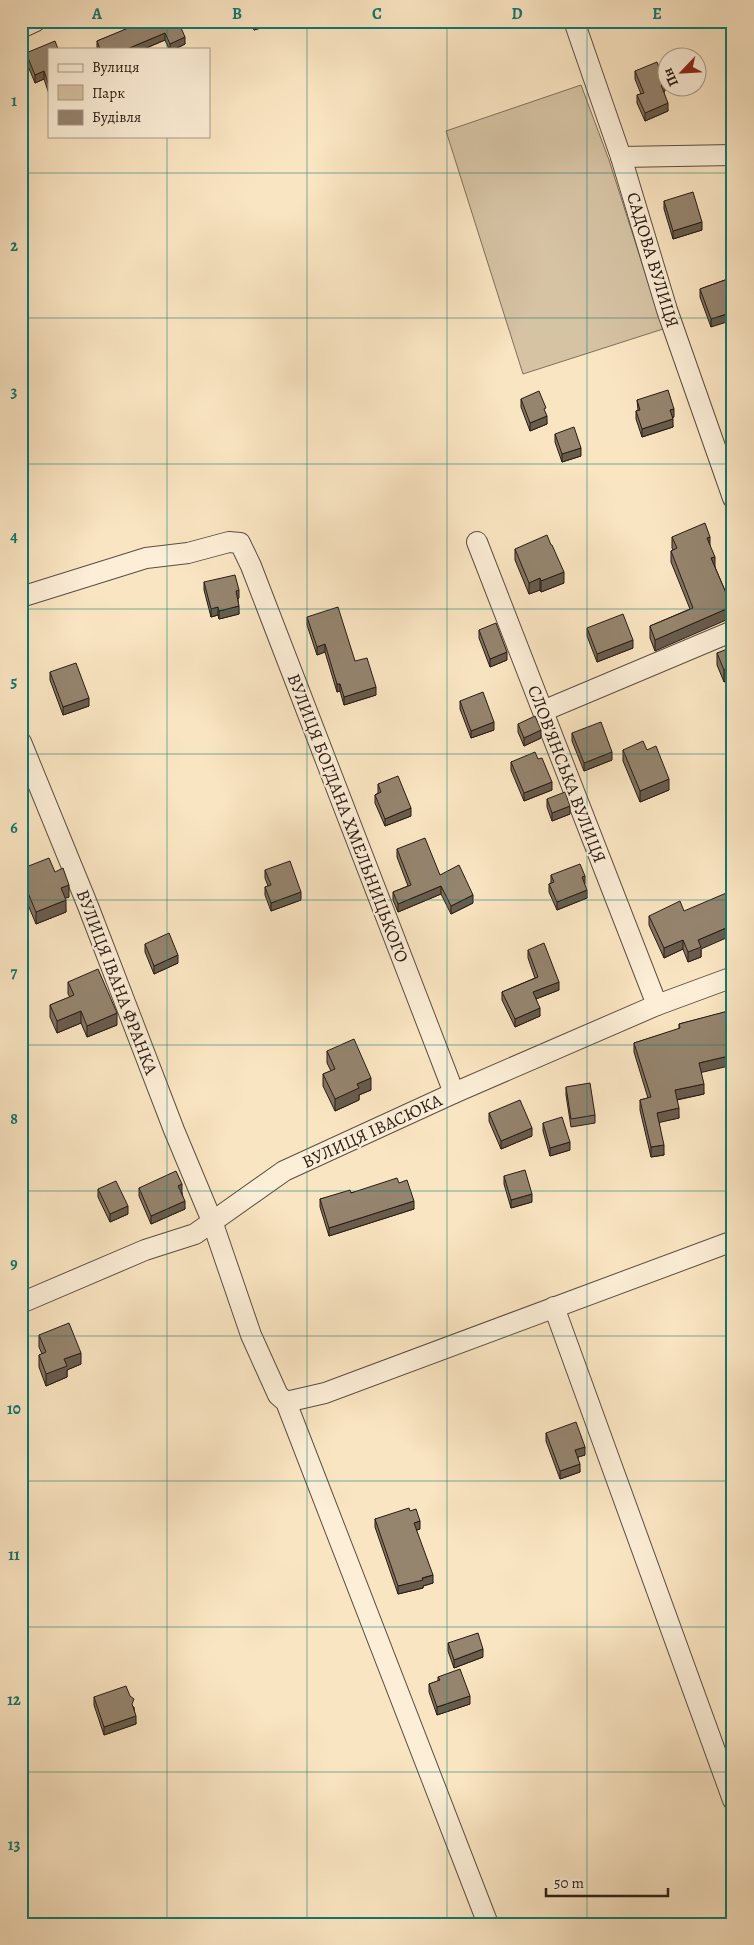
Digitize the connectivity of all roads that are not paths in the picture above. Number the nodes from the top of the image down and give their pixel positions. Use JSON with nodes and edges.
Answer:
{"nodes":[{"id":1,"x":36,"y":21,"type":"edge"},
{"id":2,"x":574,"y":21,"type":"edge"},
{"id":3,"x":21,"y":28,"type":"edge"},
{"id":4,"x":733,"y":155,"type":"edge"},
{"id":5,"x":621,"y":158,"type":"junction"},
{"id":6,"x":733,"y":498,"type":"edge"},
{"id":7,"x":477,"y":542,"type":"dead end"},
{"id":8,"x":21,"y":597,"type":"edge"},
{"id":9,"x":733,"y":632,"type":"edge"},
{"id":10,"x":543,"y":711,"type":"junction"},
{"id":11,"x":21,"y":742,"type":"edge"},
{"id":12,"x":733,"y":977,"type":"edge"},
{"id":13,"x":657,"y":1005,"type":"junction"},
{"id":14,"x":454,"y":1093,"type":"junction"},
{"id":15,"x":212,"y":1221,"type":"junction"},
{"id":16,"x":733,"y":1241,"type":"edge"},
{"id":17,"x":21,"y":1303,"type":"edge"},
{"id":18,"x":554,"y":1307,"type":"junction"},
{"id":19,"x":286,"y":1402,"type":"junction"},
{"id":20,"x":733,"y":1800,"type":"edge"},
{"id":21,"x":488,"y":1924,"type":"edge"}],
"edges":[{"from":1,"to":3,"type":"street"},
{"from":2,"to":5,"type":"street","name":"САДОВА ВУЛИЦЯ"},
{"from":4,"to":5,"type":"street"},
{"from":5,"to":6,"type":"street","name":"САДОВА ВУЛИЦЯ"},
{"from":7,"to":10,"type":"street","name":"СЛОВ'ЯНСЬКА ВУЛИЦЯ"},
{"from":8,"to":14,"type":"street","name":"ВУЛИЦЯ БОГДАНА ХМЕЛЬНИЦЬКОГО"},
{"from":9,"to":10,"type":"street"},
{"from":10,"to":13,"type":"street","name":"СЛОВ'ЯНСЬКА ВУЛИЦЯ"},
{"from":11,"to":15,"type":"street","name":"ВУЛИЦЯ ІВАНА ФРАНКА"},
{"from":12,"to":13,"type":"street","name":"ВУЛИЦЯ ІВАСЮКА"},
{"from":13,"to":14,"type":"street","name":"ВУЛИЦЯ ІВАСЮКА"},
{"from":14,"to":15,"type":"street","name":"ВУЛИЦЯ ІВАСЮКА"},
{"from":15,"to":17,"type":"street","name":"ВУЛИЦЯ ІВАСЮКА"},
{"from":15,"to":19,"type":"street","name":"ВУЛИЦЯ ІВАНА ФРАНКА"},
{"from":16,"to":18,"type":"street"},
{"from":18,"to":19,"type":"street"},
{"from":18,"to":20,"type":"street"},
{"from":19,"to":21,"type":"street","name":"ВУЛИЦЯ ІВАНА ФРАНКА"}]}
